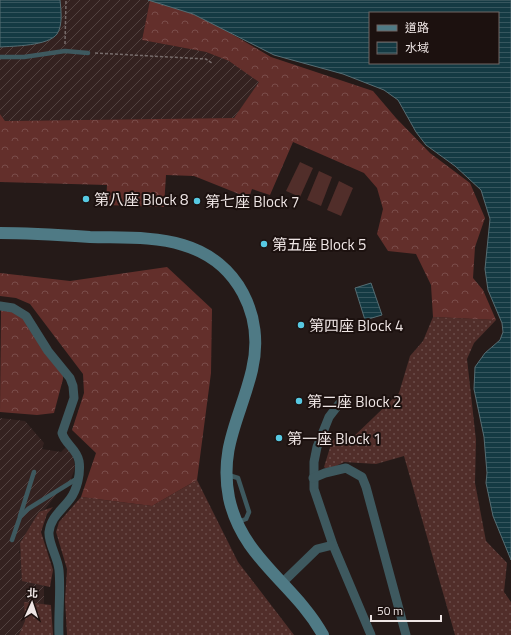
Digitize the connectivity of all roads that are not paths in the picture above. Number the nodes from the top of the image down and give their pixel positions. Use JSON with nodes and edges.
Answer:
{"nodes":[{"id":1,"x":88,"y":53,"type":"road end"},
{"id":2,"x":0,"y":57,"type":"edge"},
{"id":3,"x":0,"y":233,"type":"edge"},
{"id":4,"x":0,"y":306,"type":"edge"},
{"id":5,"x":339,"y":404,"type":"dead end"},
{"id":6,"x":34,"y":472,"type":"dead end"},
{"id":7,"x":78,"y":478,"type":"junction"},
{"id":8,"x":313,"y":478,"type":"junction"},
{"id":9,"x":20,"y":517,"type":"junction"},
{"id":10,"x":12,"y":540,"type":"dead end"},
{"id":11,"x":333,"y":545,"type":"junction"},
{"id":12,"x":282,"y":583,"type":"junction"},
{"id":13,"x":59,"y":635,"type":"edge"},
{"id":14,"x":323,"y":635,"type":"edge"},
{"id":15,"x":371,"y":635,"type":"edge"},
{"id":16,"x":406,"y":635,"type":"edge"}],
"edges":[{"from":1,"to":2,"type":"lane"},
{"from":3,"to":12,"type":"street"},
{"from":4,"to":7,"type":"street"},
{"from":5,"to":8,"type":"street"},
{"from":6,"to":9,"type":"lane"},
{"from":7,"to":9,"type":"lane"},
{"from":7,"to":13,"type":"street"},
{"from":8,"to":11,"type":"street"},
{"from":8,"to":16,"type":"street"},
{"from":9,"to":10,"type":"lane"},
{"from":11,"to":12,"type":"street"},
{"from":11,"to":15,"type":"street"},
{"from":12,"to":14,"type":"street"}]}
